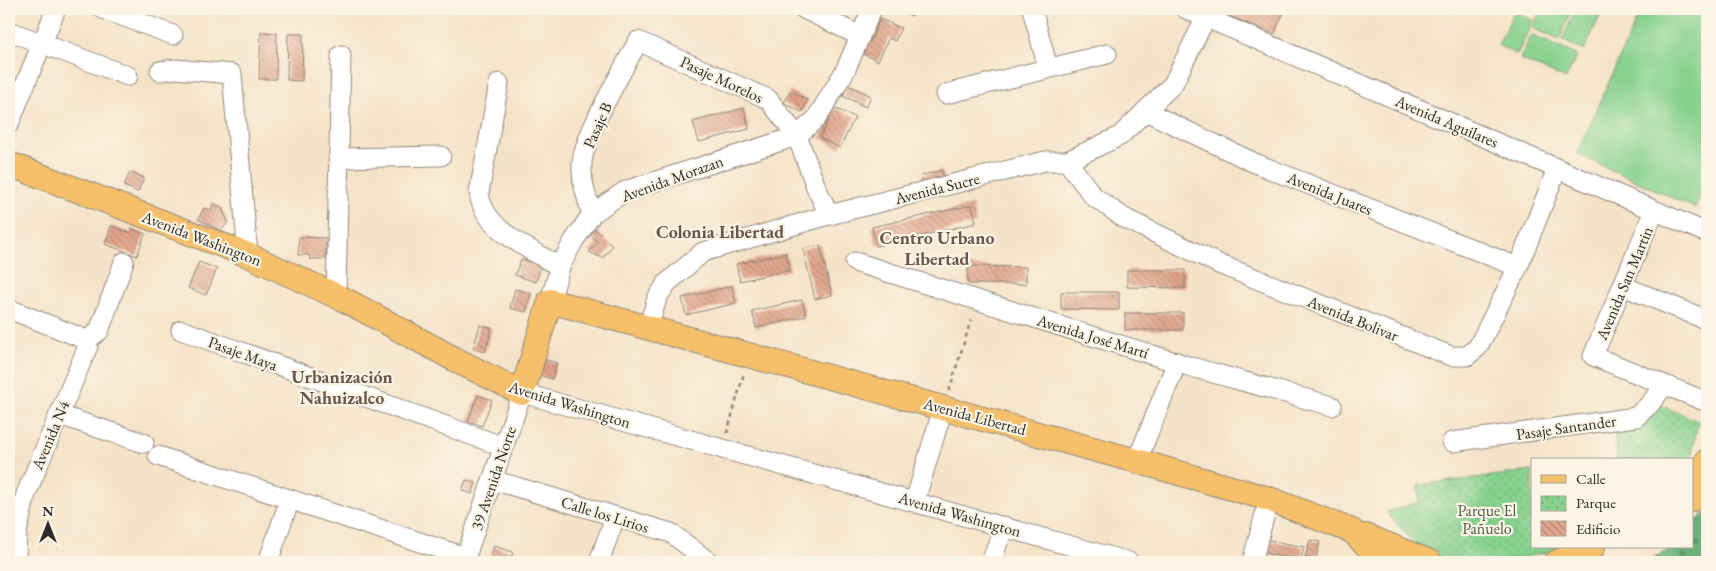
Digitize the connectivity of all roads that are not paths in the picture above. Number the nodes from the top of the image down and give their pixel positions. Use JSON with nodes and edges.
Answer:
{"nodes":[{"id":1,"x":56,"y":9,"type":"edge"},
{"id":2,"x":103,"y":9,"type":"edge"},
{"id":3,"x":804,"y":9,"type":"edge"},
{"id":4,"x":872,"y":9,"type":"edge"},
{"id":5,"x":1032,"y":9,"type":"edge"},
{"id":6,"x":1186,"y":9,"type":"edge"},
{"id":7,"x":1206,"y":17,"type":"junction"},
{"id":8,"x":9,"y":31,"type":"edge"},
{"id":9,"x":173,"y":34,"type":"dead end"},
{"id":10,"x":860,"y":36,"type":"junction"},
{"id":11,"x":638,"y":41,"type":"joint"},
{"id":12,"x":41,"y":44,"type":"junction"},
{"id":13,"x":1106,"y":54,"type":"dead end"},
{"id":14,"x":341,"y":55,"type":"dead end"},
{"id":15,"x":1048,"y":68,"type":"junction"},
{"id":16,"x":160,"y":71,"type":"dead end"},
{"id":17,"x":128,"y":76,"type":"dead end"},
{"id":18,"x":499,"y":84,"type":"dead end"},
{"id":19,"x":16,"y":87,"type":"edge"},
{"id":20,"x":946,"y":94,"type":"dead end"},
{"id":21,"x":1145,"y":111,"type":"junction"},
{"id":22,"x":9,"y":124,"type":"edge"},
{"id":23,"x":797,"y":136,"type":"junction"},
{"id":24,"x":441,"y":156,"type":"dead end"},
{"id":25,"x":338,"y":158,"type":"junction"},
{"id":26,"x":1067,"y":161,"type":"junction"},
{"id":27,"x":9,"y":164,"type":"edge"},
{"id":28,"x":1557,"y":169,"type":"junction"},
{"id":29,"x":1654,"y":211,"type":"junction"},
{"id":30,"x":592,"y":214,"type":"junction"},
{"id":31,"x":829,"y":215,"type":"junction"},
{"id":32,"x":1707,"y":234,"type":"edge"},
{"id":33,"x":248,"y":255,"type":"junction"},
{"id":34,"x":124,"y":262,"type":"dead end"},
{"id":35,"x":854,"y":262,"type":"dead end"},
{"id":36,"x":560,"y":267,"type":"junction"},
{"id":37,"x":1518,"y":267,"type":"junction"},
{"id":38,"x":1623,"y":286,"type":"junction"},
{"id":39,"x":336,"y":296,"type":"junction"},
{"id":40,"x":550,"y":301,"type":"junction"},
{"id":41,"x":9,"y":308,"type":"edge"},
{"id":42,"x":1707,"y":320,"type":"edge"},
{"id":43,"x":648,"y":329,"type":"junction"},
{"id":44,"x":181,"y":330,"type":"dead end"},
{"id":45,"x":87,"y":340,"type":"junction"},
{"id":46,"x":1176,"y":362,"type":"junction"},
{"id":47,"x":1664,"y":385,"type":"junction"},
{"id":48,"x":522,"y":393,"type":"junction"},
{"id":49,"x":945,"y":401,"type":"junction"},
{"id":50,"x":1707,"y":402,"type":"edge"},
{"id":51,"x":1332,"y":406,"type":"dead end"},
{"id":52,"x":59,"y":415,"type":"junction"},
{"id":53,"x":1452,"y":442,"type":"dead end"},
{"id":54,"x":504,"y":447,"type":"junction"},
{"id":55,"x":1136,"y":461,"type":"junction"},
{"id":56,"x":1707,"y":461,"type":"edge"},
{"id":57,"x":493,"y":480,"type":"junction"},
{"id":58,"x":1701,"y":493,"type":"edge"},
{"id":59,"x":290,"y":499,"type":"junction"},
{"id":60,"x":1269,"y":499,"type":"junction"},
{"id":61,"x":915,"y":501,"type":"junction"},
{"id":62,"x":615,"y":517,"type":"junction"},
{"id":63,"x":1004,"y":526,"type":"junction"},
{"id":64,"x":1352,"y":531,"type":"junction"},
{"id":65,"x":1591,"y":548,"type":"edge"},
{"id":66,"x":464,"y":560,"type":"edge"},
{"id":67,"x":16,"y":562,"type":"edge"},
{"id":68,"x":268,"y":562,"type":"edge"},
{"id":69,"x":599,"y":562,"type":"edge"},
{"id":70,"x":709,"y":562,"type":"edge"},
{"id":71,"x":991,"y":562,"type":"edge"},
{"id":72,"x":1130,"y":562,"type":"edge"},
{"id":73,"x":1252,"y":562,"type":"edge"},
{"id":74,"x":1371,"y":562,"type":"edge"},
{"id":75,"x":1384,"y":562,"type":"edge"},
{"id":76,"x":1430,"y":562,"type":"edge"},
{"id":77,"x":1557,"y":562,"type":"edge"}],
"edges":[{"from":1,"to":12,"type":"street"},
{"from":2,"to":9,"type":"street"},
{"from":3,"to":10,"type":"street"},
{"from":4,"to":10,"type":"street"},
{"from":5,"to":15,"type":"street"},
{"from":6,"to":7,"type":"street","name":"Avenida Aguilares"},
{"from":7,"to":21,"type":"street","name":"Avenida Sucre"},
{"from":7,"to":28,"type":"street","name":"Avenida Aguilares"},
{"from":8,"to":12,"type":"street"},
{"from":10,"to":23,"type":"street"},
{"from":11,"to":23,"type":"street","name":"Pasaje Morelos"},
{"from":11,"to":30,"type":"street","name":"Pasaje B"},
{"from":12,"to":17,"type":"street"},
{"from":12,"to":19,"type":"street"},
{"from":13,"to":15,"type":"street"},
{"from":14,"to":25,"type":"street"},
{"from":15,"to":20,"type":"street"},
{"from":16,"to":33,"type":"street"},
{"from":18,"to":36,"type":"street"},
{"from":19,"to":22,"type":"street"},
{"from":21,"to":26,"type":"street","name":"Avenida Sucre"},
{"from":21,"to":37,"type":"street","name":"Avenida Juares"},
{"from":23,"to":30,"type":"street","name":"Avenida Morazan"},
{"from":23,"to":31,"type":"street","name":"Pasaje Morelos"},
{"from":24,"to":25,"type":"street"},
{"from":25,"to":39,"type":"street"},
{"from":26,"to":31,"type":"street","name":"Avenida Sucre"},
{"from":26,"to":37,"type":"street","name":"Avenida Bolivar"},
{"from":27,"to":33,"type":"main road","name":"Avenida Washington"},
{"from":28,"to":29,"type":"street","name":"Avenida Aguilares"},
{"from":28,"to":37,"type":"street","name":"Avenida Bolivar"},
{"from":29,"to":32,"type":"street","name":"Avenida Aguilares"},
{"from":29,"to":38,"type":"street","name":"Avenida San Martin"},
{"from":30,"to":36,"type":"street","name":"Avenida Morazan"},
{"from":31,"to":43,"type":"street","name":"Avenida Sucre"},
{"from":33,"to":39,"type":"main road","name":"Avenida Washington"},
{"from":34,"to":45,"type":"street"},
{"from":35,"to":46,"type":"street","name":"Avenida José Martí"},
{"from":36,"to":40,"type":"street","name":"Avenida Morazan"},
{"from":38,"to":42,"type":"street"},
{"from":38,"to":47,"type":"street","name":"Avenida San Martin"},
{"from":39,"to":48,"type":"main road","name":"Avenida Washington"},
{"from":40,"to":43,"type":"main road","name":"Avenida Libertad"},
{"from":40,"to":48,"type":"main road","name":"Avenida Morazan"},
{"from":41,"to":45,"type":"street"},
{"from":43,"to":49,"type":"main road","name":"Avenida Libertad"},
{"from":44,"to":54,"type":"street","name":"Pasaje Maya"},
{"from":45,"to":52,"type":"street","name":"Avenida N4"},
{"from":46,"to":51,"type":"street","name":"Avenida José Martí"},
{"from":46,"to":55,"type":"street"},
{"from":47,"to":50,"type":"street"},
{"from":47,"to":53,"type":"street","name":"Pasaje Santander"},
{"from":48,"to":54,"type":"street","name":"39 Avenida Norte"},
{"from":48,"to":61,"type":"street","name":"Avenida Washington"},
{"from":49,"to":55,"type":"main road","name":"Avenida Libertad"},
{"from":49,"to":61,"type":"street"},
{"from":52,"to":59,"type":"street"},
{"from":52,"to":67,"type":"street","name":"Avenida N4"},
{"from":54,"to":57,"type":"street","name":"39 Avenida Norte"},
{"from":55,"to":60,"type":"main road","name":"Avenida Libertad"},
{"from":56,"to":58,"type":"main road"},
{"from":57,"to":62,"type":"street","name":"Calle los Lirios"},
{"from":57,"to":66,"type":"street","name":"39 Avenida Norte"},
{"from":59,"to":66,"type":"street"},
{"from":59,"to":68,"type":"street"},
{"from":60,"to":64,"type":"main road","name":"Avenida Libertad"},
{"from":60,"to":73,"type":"street"},
{"from":61,"to":63,"type":"street","name":"Avenida Washington"},
{"from":62,"to":69,"type":"street"},
{"from":62,"to":70,"type":"street","name":"Calle los Lirios"},
{"from":63,"to":71,"type":"street"},
{"from":63,"to":72,"type":"street","name":"Avenida Washington"},
{"from":64,"to":74,"type":"main road"},
{"from":64,"to":75,"type":"main road","name":"Avenida Libertad"},
{"from":64,"to":76,"type":"main road"},
{"from":65,"to":77,"type":"main road"}]}
